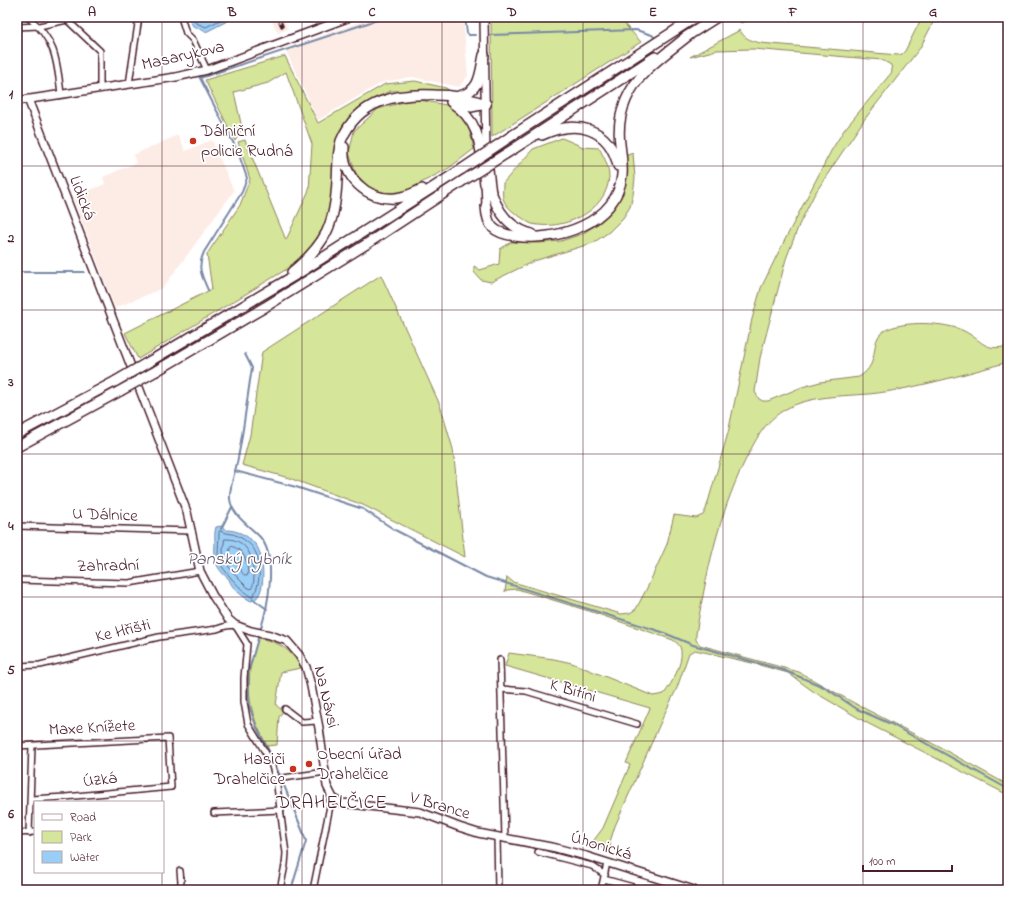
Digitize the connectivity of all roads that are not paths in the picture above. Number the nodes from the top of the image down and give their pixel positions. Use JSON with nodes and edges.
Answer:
{"nodes":[{"id":1,"x":19,"y":17,"type":"edge"},
{"id":2,"x":28,"y":17,"type":"edge"},
{"id":3,"x":139,"y":17,"type":"edge"},
{"id":4,"x":181,"y":17,"type":"edge"},
{"id":5,"x":350,"y":17,"type":"edge"},
{"id":6,"x":480,"y":17,"type":"edge"},
{"id":7,"x":484,"y":17,"type":"edge"},
{"id":8,"x":696,"y":17,"type":"edge"},
{"id":9,"x":717,"y":17,"type":"edge"},
{"id":10,"x":69,"y":18,"type":"edge"},
{"id":11,"x":17,"y":19,"type":"edge"},
{"id":12,"x":40,"y":26,"type":"junction"},
{"id":13,"x":17,"y":27,"type":"edge"},
{"id":14,"x":484,"y":32,"type":"junction"},
{"id":15,"x":689,"y":35,"type":"junction"},
{"id":16,"x":484,"y":55,"type":"junction"},
{"id":17,"x":207,"y":70,"type":"junction"},
{"id":18,"x":129,"y":84,"type":"junction"},
{"id":19,"x":100,"y":88,"type":"junction"},
{"id":20,"x":61,"y":94,"type":"junction"},
{"id":21,"x":28,"y":99,"type":"junction"},
{"id":22,"x":454,"y":99,"type":"junction"},
{"id":23,"x":17,"y":101,"type":"edge"},
{"id":24,"x":486,"y":104,"type":"junction"},
{"id":25,"x":348,"y":128,"type":"junction"},
{"id":26,"x":515,"y":148,"type":"junction"},
{"id":27,"x":487,"y":149,"type":"junction"},
{"id":28,"x":462,"y":169,"type":"junction"},
{"id":29,"x":485,"y":184,"type":"junction"},
{"id":30,"x":617,"y":191,"type":"junction"},
{"id":31,"x":492,"y":194,"type":"joint"},
{"id":32,"x":486,"y":206,"type":"joint"},
{"id":33,"x":557,"y":235,"type":"junction"},
{"id":34,"x":270,"y":290,"type":"junction"},
{"id":35,"x":17,"y":434,"type":"edge"},
{"id":36,"x":17,"y":447,"type":"edge"},
{"id":37,"x":17,"y":526,"type":"edge"},
{"id":38,"x":192,"y":531,"type":"junction"},
{"id":39,"x":200,"y":571,"type":"junction"},
{"id":40,"x":17,"y":580,"type":"edge"},
{"id":41,"x":235,"y":625,"type":"junction"},
{"id":42,"x":500,"y":660,"type":"dead end"},
{"id":43,"x":17,"y":666,"type":"edge"},
{"id":44,"x":501,"y":689,"type":"junction"},
{"id":45,"x":285,"y":709,"type":"dead end"},
{"id":46,"x":318,"y":721,"type":"junction"},
{"id":47,"x":637,"y":724,"type":"dead end"},
{"id":48,"x":17,"y":746,"type":"edge"},
{"id":49,"x":32,"y":746,"type":"junction"},
{"id":50,"x":326,"y":772,"type":"junction"},
{"id":51,"x":277,"y":778,"type":"junction"},
{"id":52,"x":171,"y":787,"type":"joint"},
{"id":53,"x":330,"y":794,"type":"junction"},
{"id":54,"x":31,"y":799,"type":"junction"},
{"id":55,"x":281,"y":810,"type":"junction"},
{"id":56,"x":214,"y":813,"type":"dead end"},
{"id":57,"x":34,"y":832,"type":"edge"},
{"id":58,"x":17,"y":833,"type":"edge"},
{"id":59,"x":29,"y":833,"type":"junction"},
{"id":60,"x":501,"y":837,"type":"junction"},
{"id":61,"x":538,"y":852,"type":"dead end"},
{"id":62,"x":607,"y":863,"type":"junction"},
{"id":63,"x":180,"y":871,"type":"dead end"},
{"id":64,"x":604,"y":877,"type":"junction"},
{"id":65,"x":632,"y":887,"type":"dead end"},
{"id":66,"x":179,"y":890,"type":"edge"},
{"id":67,"x":280,"y":890,"type":"edge"},
{"id":68,"x":313,"y":890,"type":"edge"},
{"id":69,"x":498,"y":890,"type":"edge"},
{"id":70,"x":601,"y":890,"type":"edge"},
{"id":71,"x":694,"y":890,"type":"edge"}],
"edges":[{"from":1,"to":11,"type":"main road"},
{"from":2,"to":12,"type":"street"},
{"from":3,"to":18,"type":"street"},
{"from":4,"to":17,"type":"street"},
{"from":5,"to":17,"type":"main road","name":"Masarykova"},
{"from":6,"to":14,"type":"main road"},
{"from":7,"to":14,"type":"main road"},
{"from":8,"to":28,"type":"highway","bridge":true},
{"from":9,"to":15,"type":"highway"},
{"from":10,"to":12,"type":"street"},
{"from":10,"to":19,"type":"street"},
{"from":12,"to":13,"type":"street"},
{"from":12,"to":20,"type":"street"},
{"from":14,"to":16,"type":"main road"},
{"from":15,"to":26,"type":"highway"},
{"from":15,"to":30,"type":"highway"},
{"from":16,"to":22,"type":"highway"},
{"from":16,"to":24,"type":"main road"},
{"from":17,"to":18,"type":"main road","name":"Masarykova"},
{"from":18,"to":19,"type":"main road","name":"Masarykova"},
{"from":19,"to":20,"type":"main road","name":"Masarykova"},
{"from":20,"to":21,"type":"main road","name":"Masarykova"},
{"from":21,"to":23,"type":"main road","name":"Masarykova"},
{"from":21,"to":38,"type":"main road","name":"Lidická"},
{"from":22,"to":24,"type":"highway"},
{"from":22,"to":25,"type":"highway"},
{"from":22,"to":29,"type":"highway"},
{"from":24,"to":27,"type":"main road"},
{"from":25,"to":28,"type":"highway"},
{"from":25,"to":34,"type":"highway"},
{"from":26,"to":30,"type":"highway"},
{"from":26,"to":36,"type":"highway","bridge":true},
{"from":27,"to":29,"type":"main road"},
{"from":27,"to":31,"type":"main road"},
{"from":28,"to":34,"type":"highway"},
{"from":29,"to":32,"type":"main road"},
{"from":30,"to":33,"type":"highway"},
{"from":31,"to":33,"type":"highway"},
{"from":32,"to":33,"type":"highway"},
{"from":34,"to":35,"type":"highway","bridge":true},
{"from":37,"to":38,"type":"street","name":"U Dálnice"},
{"from":38,"to":39,"type":"main road","name":"Lidická"},
{"from":39,"to":40,"type":"street","name":"Zahradní"},
{"from":39,"to":41,"type":"main road","name":"Lidická"},
{"from":41,"to":43,"type":"street","name":"Ke Hřišti"},
{"from":41,"to":46,"type":"main road","name":"Na Návsi"},
{"from":41,"to":51,"type":"street"},
{"from":42,"to":44,"type":"street"},
{"from":44,"to":47,"type":"street","name":"K Bitíni"},
{"from":44,"to":60,"type":"street"},
{"from":45,"to":46,"type":"street"},
{"from":46,"to":50,"type":"main road","name":"Na Návsi"},
{"from":48,"to":49,"type":"street","name":"Maxe Knížete"},
{"from":49,"to":52,"type":"street","name":"Maxe Knížete"},
{"from":49,"to":54,"type":"street"},
{"from":50,"to":51,"type":"street"},
{"from":50,"to":53,"type":"main road","name":"Na Návsi"},
{"from":51,"to":55,"type":"street"},
{"from":52,"to":54,"type":"street","name":"Úzká"},
{"from":53,"to":60,"type":"main road","name":"V Brance"},
{"from":53,"to":68,"type":"street"},
{"from":54,"to":59,"type":"street"},
{"from":55,"to":56,"type":"street"},
{"from":55,"to":67,"type":"street"},
{"from":57,"to":59,"type":"street"},
{"from":58,"to":59,"type":"street"},
{"from":60,"to":62,"type":"main road","name":"Úhonická"},
{"from":60,"to":69,"type":"street"},
{"from":61,"to":64,"type":"street"},
{"from":62,"to":64,"type":"street"},
{"from":62,"to":71,"type":"main road","name":"Úhonická"},
{"from":63,"to":66,"type":"street"},
{"from":64,"to":65,"type":"street"},
{"from":64,"to":70,"type":"street"}]}
